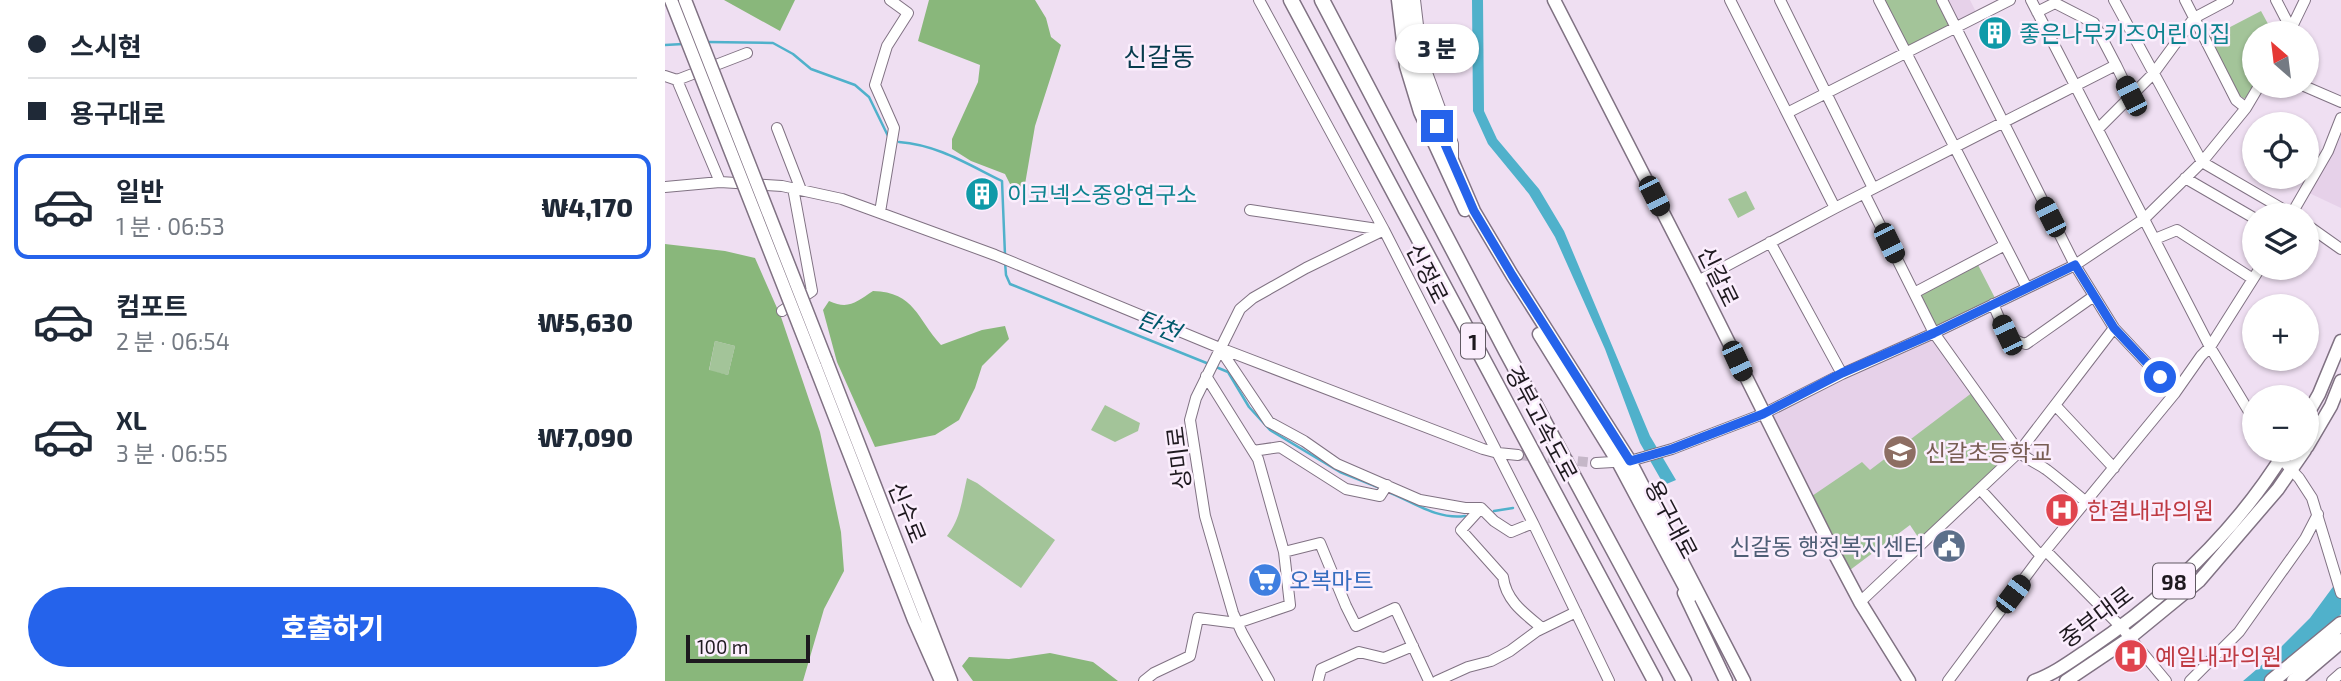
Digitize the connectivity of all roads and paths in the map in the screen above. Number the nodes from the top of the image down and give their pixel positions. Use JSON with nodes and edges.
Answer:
{"nodes":[{"id":1,"x":671,"y":0,"type":"edge"},
{"id":2,"x":685,"y":0,"type":"edge"},
{"id":3,"x":890,"y":0,"type":"edge"},
{"id":4,"x":1259,"y":0,"type":"edge"},
{"id":5,"x":1291,"y":0,"type":"edge"},
{"id":6,"x":1322,"y":0,"type":"edge"},
{"id":7,"x":1398,"y":0,"type":"edge"},
{"id":8,"x":1408,"y":0,"type":"edge"},
{"id":9,"x":1415,"y":0,"type":"edge"},
{"id":10,"x":1554,"y":0,"type":"edge"},
{"id":11,"x":1730,"y":0,"type":"edge"},
{"id":12,"x":1780,"y":0,"type":"edge"},
{"id":13,"x":1879,"y":0,"type":"edge"},
{"id":14,"x":1942,"y":0,"type":"edge"},
{"id":15,"x":2010,"y":0,"type":"edge"},
{"id":16,"x":2031,"y":0,"type":"edge"},
{"id":17,"x":2114,"y":0,"type":"edge"},
{"id":18,"x":2185,"y":0,"type":"edge"},
{"id":19,"x":2228,"y":0,"type":"edge"},
{"id":20,"x":2276,"y":0,"type":"edge"},
{"id":21,"x":2305,"y":0,"type":"edge"},
{"id":22,"x":2037,"y":12,"type":"junction"},
{"id":23,"x":2194,"y":18,"type":"junction"},
{"id":24,"x":2285,"y":21,"type":"edge"},
{"id":25,"x":2295,"y":21,"type":"edge"},
{"id":26,"x":1956,"y":27,"type":"junction"},
{"id":27,"x":747,"y":53,"type":"dead end"},
{"id":28,"x":1905,"y":53,"type":"junction"},
{"id":29,"x":2116,"y":65,"type":"junction"},
{"id":30,"x":2154,"y":74,"type":"junction"},
{"id":31,"x":665,"y":75,"type":"edge"},
{"id":32,"x":677,"y":80,"type":"junction"},
{"id":33,"x":2075,"y":85,"type":"junction"},
{"id":34,"x":2319,"y":92,"type":"edge"},
{"id":35,"x":1826,"y":93,"type":"junction"},
{"id":36,"x":2131,"y":96,"type":"junction"},
{"id":37,"x":2252,"y":98,"type":"edge"},
{"id":38,"x":2341,"y":102,"type":"edge"},
{"id":39,"x":2246,"y":108,"type":"junction"},
{"id":40,"x":1787,"y":113,"type":"junction"},
{"id":41,"x":2341,"y":118,"type":"edge"},
{"id":42,"x":2002,"y":122,"type":"junction"},
{"id":43,"x":777,"y":128,"type":"dead end"},
{"id":44,"x":2098,"y":129,"type":"junction"},
{"id":45,"x":1954,"y":147,"type":"junction"},
{"id":46,"x":1453,"y":161,"type":"junction"},
{"id":47,"x":2202,"y":162,"type":"junction"},
{"id":48,"x":2186,"y":178,"type":"junction"},
{"id":49,"x":720,"y":182,"type":"junction"},
{"id":50,"x":665,"y":187,"type":"edge"},
{"id":51,"x":797,"y":189,"type":"junction"},
{"id":52,"x":1869,"y":191,"type":"junction"},
{"id":53,"x":2272,"y":203,"type":"edge"},
{"id":54,"x":2299,"y":203,"type":"edge"},
{"id":55,"x":1835,"y":208,"type":"junction"},
{"id":56,"x":1250,"y":210,"type":"dead end"},
{"id":57,"x":2242,"y":211,"type":"edge"},
{"id":58,"x":880,"y":212,"type":"junction"},
{"id":59,"x":2144,"y":219,"type":"junction"},
{"id":60,"x":1384,"y":230,"type":"junction"},
{"id":61,"x":2319,"y":233,"type":"edge"},
{"id":62,"x":2155,"y":239,"type":"junction"},
{"id":63,"x":1770,"y":242,"type":"junction"},
{"id":64,"x":2005,"y":245,"type":"junction"},
{"id":65,"x":2341,"y":249,"type":"edge"},
{"id":66,"x":2075,"y":265,"type":"junction"},
{"id":67,"x":2242,"y":272,"type":"edge"},
{"id":68,"x":2252,"y":280,"type":"edge"},
{"id":69,"x":1698,"y":281,"type":"junction"},
{"id":70,"x":2027,"y":288,"type":"junction"},
{"id":71,"x":1914,"y":293,"type":"junction"},
{"id":72,"x":2094,"y":296,"type":"junction"},
{"id":73,"x":1993,"y":304,"type":"junction"},
{"id":74,"x":782,"y":311,"type":"dead end"},
{"id":75,"x":2114,"y":328,"type":"junction"},
{"id":76,"x":1934,"y":333,"type":"junction"},
{"id":77,"x":2341,"y":341,"type":"edge"},
{"id":78,"x":2210,"y":347,"type":"junction"},
{"id":79,"x":1220,"y":348,"type":"junction"},
{"id":80,"x":820,"y":363,"type":"junction"},
{"id":81,"x":1842,"y":373,"type":"junction"},
{"id":82,"x":1206,"y":376,"type":"junction"},
{"id":83,"x":2341,"y":381,"type":"edge"},
{"id":84,"x":2175,"y":393,"type":"junction"},
{"id":85,"x":2319,"y":394,"type":"edge"},
{"id":86,"x":2242,"y":400,"type":"edge"},
{"id":87,"x":2055,"y":405,"type":"junction"},
{"id":88,"x":1763,"y":414,"type":"junction"},
{"id":89,"x":2319,"y":427,"type":"edge"},
{"id":90,"x":1253,"y":451,"type":"junction"},
{"id":91,"x":2019,"y":452,"type":"junction"},
{"id":92,"x":1498,"y":453,"type":"junction"},
{"id":93,"x":1518,"y":455,"type":"tunnel mouth"},
{"id":94,"x":1624,"y":461,"type":"junction"},
{"id":95,"x":2274,"y":462,"type":"edge"},
{"id":96,"x":2286,"y":462,"type":"edge"},
{"id":97,"x":2297,"y":462,"type":"edge"},
{"id":98,"x":1596,"y":463,"type":"tunnel mouth"},
{"id":99,"x":2114,"y":468,"type":"junction"},
{"id":100,"x":2291,"y":471,"type":"junction"},
{"id":101,"x":1387,"y":485,"type":"junction"},
{"id":102,"x":1980,"y":489,"type":"junction"},
{"id":103,"x":2086,"y":502,"type":"junction"},
{"id":104,"x":1481,"y":508,"type":"junction"},
{"id":105,"x":2318,"y":514,"type":"junction"},
{"id":106,"x":1533,"y":523,"type":"junction"},
{"id":107,"x":1284,"y":552,"type":"junction"},
{"id":108,"x":2043,"y":553,"type":"junction"},
{"id":109,"x":1680,"y":579,"type":"junction"},
{"id":110,"x":2341,"y":593,"type":"edge"},
{"id":111,"x":1860,"y":602,"type":"junction"},
{"id":112,"x":1576,"y":612,"type":"junction"},
{"id":113,"x":1706,"y":620,"type":"junction"},
{"id":114,"x":1237,"y":622,"type":"junction"},
{"id":115,"x":2341,"y":624,"type":"edge"},
{"id":116,"x":2121,"y":627,"type":"junction"},
{"id":117,"x":1542,"y":628,"type":"junction"},
{"id":118,"x":2130,"y":638,"type":"junction"},
{"id":119,"x":936,"y":639,"type":"junction"},
{"id":120,"x":2341,"y":641,"type":"edge"},
{"id":121,"x":1413,"y":646,"type":"junction"},
{"id":122,"x":1956,"y":670,"type":"junction"},
{"id":123,"x":2341,"y":673,"type":"edge"},
{"id":124,"x":941,"y":681,"type":"edge"},
{"id":125,"x":951,"y":681,"type":"edge"},
{"id":126,"x":960,"y":681,"type":"edge"},
{"id":127,"x":1144,"y":681,"type":"edge"},
{"id":128,"x":1269,"y":681,"type":"edge"},
{"id":129,"x":1318,"y":681,"type":"edge"},
{"id":130,"x":1429,"y":681,"type":"edge"},
{"id":131,"x":1437,"y":681,"type":"edge"},
{"id":132,"x":1609,"y":681,"type":"edge"},
{"id":133,"x":1655,"y":681,"type":"edge"},
{"id":134,"x":1684,"y":681,"type":"edge"},
{"id":135,"x":1726,"y":681,"type":"edge"},
{"id":136,"x":1734,"y":681,"type":"edge"},
{"id":137,"x":1744,"y":681,"type":"edge"},
{"id":138,"x":1909,"y":681,"type":"edge"},
{"id":139,"x":1948,"y":681,"type":"edge"},
{"id":140,"x":1959,"y":681,"type":"edge"},
{"id":141,"x":2034,"y":681,"type":"edge"},
{"id":142,"x":2066,"y":681,"type":"edge"},
{"id":143,"x":2166,"y":681,"type":"edge"},
{"id":144,"x":2190,"y":681,"type":"edge"},
{"id":145,"x":2272,"y":681,"type":"edge"},
{"id":146,"x":2294,"y":681,"type":"edge"},
{"id":147,"x":2332,"y":681,"type":"edge"}],
"edges":[{"from":1,"to":80,"type":"main road","bridge":true},
{"from":2,"to":80,"type":"main road","bridge":true},
{"from":3,"to":58,"type":"street"},
{"from":4,"to":60,"type":"street","name":"신정로"},
{"from":5,"to":133,"type":"highway","name":"경부고속도로","number":"1"},
{"from":6,"to":134,"type":"highway","name":"경부고속도로","number":"1"},
{"from":7,"to":94,"type":"main road","name":"용구대로"},
{"from":8,"to":46,"type":"main road","name":"용구대로"},
{"from":9,"to":46,"type":"street"},
{"from":10,"to":69,"type":"main road","name":"신갈로"},
{"from":11,"to":40,"type":"street"},
{"from":12,"to":35,"type":"street"},
{"from":13,"to":28,"type":"street"},
{"from":14,"to":26,"type":"street"},
{"from":15,"to":26,"type":"street"},
{"from":16,"to":22,"type":"street"},
{"from":17,"to":30,"type":"street"},
{"from":18,"to":23,"type":"street"},
{"from":19,"to":23,"type":"street"},
{"from":20,"to":24,"type":"street"},
{"from":21,"to":25,"type":"street"},
{"from":22,"to":29,"type":"street"},
{"from":22,"to":33,"type":"street"},
{"from":23,"to":30,"type":"street"},
{"from":23,"to":39,"type":"street"},
{"from":26,"to":28,"type":"street"},
{"from":26,"to":42,"type":"street"},
{"from":27,"to":32,"type":"street"},
{"from":28,"to":35,"type":"street"},
{"from":28,"to":45,"type":"street"},
{"from":29,"to":33,"type":"street"},
{"from":29,"to":36,"type":"street"},
{"from":30,"to":36,"type":"street"},
{"from":30,"to":47,"type":"street"},
{"from":31,"to":32,"type":"street"},
{"from":32,"to":49,"type":"street"},
{"from":33,"to":42,"type":"street"},
{"from":33,"to":44,"type":"street"},
{"from":34,"to":38,"type":"street"},
{"from":35,"to":40,"type":"street"},
{"from":35,"to":52,"type":"street"},
{"from":36,"to":44,"type":"street"},
{"from":37,"to":39,"type":"street"},
{"from":39,"to":47,"type":"street"},
{"from":40,"to":55,"type":"street"},
{"from":41,"to":54,"type":"street"},
{"from":42,"to":45,"type":"street"},
{"from":42,"to":66,"type":"street"},
{"from":43,"to":51,"type":"street"},
{"from":44,"to":59,"type":"street"},
{"from":45,"to":52,"type":"street"},
{"from":45,"to":64,"type":"street"},
{"from":46,"to":94,"type":"main road","name":"용구대로"},
{"from":47,"to":48,"type":"street"},
{"from":47,"to":53,"type":"street"},
{"from":48,"to":57,"type":"street"},
{"from":48,"to":59,"type":"street"},
{"from":49,"to":50,"type":"street"},
{"from":49,"to":51,"type":"street"},
{"from":51,"to":58,"type":"street"},
{"from":51,"to":74,"type":"street"},
{"from":52,"to":55,"type":"street"},
{"from":52,"to":71,"type":"street"},
{"from":55,"to":63,"type":"street"},
{"from":56,"to":60,"type":"street"},
{"from":58,"to":79,"type":"street"},
{"from":59,"to":62,"type":"street"},
{"from":59,"to":66,"type":"street"},
{"from":60,"to":79,"type":"street","name":"상미로"},
{"from":60,"to":92,"type":"street","name":"신정로"},
{"from":61,"to":65,"type":"street"},
{"from":62,"to":67,"type":"street"},
{"from":62,"to":78,"type":"street"},
{"from":63,"to":69,"type":"street"},
{"from":63,"to":81,"type":"street"},
{"from":64,"to":70,"type":"street"},
{"from":64,"to":71,"type":"street"},
{"from":66,"to":70,"type":"street"},
{"from":66,"to":72,"type":"street"},
{"from":68,"to":78,"type":"street"},
{"from":69,"to":88,"type":"main road","name":"신갈로"},
{"from":70,"to":73,"type":"street"},
{"from":71,"to":76,"type":"street"},
{"from":72,"to":73,"type":"street"},
{"from":72,"to":75,"type":"street"},
{"from":73,"to":76,"type":"street"},
{"from":75,"to":84,"type":"street"},
{"from":75,"to":87,"type":"street"},
{"from":76,"to":81,"type":"street"},
{"from":76,"to":91,"type":"street"},
{"from":77,"to":85,"type":"main road"},
{"from":78,"to":84,"type":"street"},
{"from":78,"to":86,"type":"street"},
{"from":79,"to":82,"type":"street","name":"상미로"},
{"from":79,"to":92,"type":"street"},
{"from":79,"to":101,"type":"street"},
{"from":80,"to":119,"type":"main road","name":"신수로"},
{"from":80,"to":124,"type":"main road","name":"신수로"},
{"from":81,"to":88,"type":"street"},
{"from":82,"to":90,"type":"street"},
{"from":82,"to":114,"type":"street","name":"상미로"},
{"from":83,"to":89,"type":"main road","name":"중부대로","number":"98"},
{"from":84,"to":99,"type":"street"},
{"from":87,"to":91,"type":"street"},
{"from":87,"to":99,"type":"street"},
{"from":88,"to":94,"type":"street"},
{"from":88,"to":111,"type":"main road","name":"신갈로"},
{"from":90,"to":101,"type":"street"},
{"from":90,"to":107,"type":"street"},
{"from":91,"to":102,"type":"street"},
{"from":91,"to":103,"type":"street"},
{"from":92,"to":93,"type":"street"},
{"from":92,"to":106,"type":"street","name":"신정로"},
{"from":94,"to":98,"type":"street"},
{"from":94,"to":109,"type":"main road","name":"용구대로"},
{"from":94,"to":113,"type":"main road","name":"용구대로"},
{"from":95,"to":116,"type":"main road","name":"중부대로","number":"98"},
{"from":96,"to":100,"type":"street"},
{"from":97,"to":100,"type":"main road","name":"중부대로","number":"98"},
{"from":99,"to":103,"type":"street"},
{"from":100,"to":105,"type":"street"},
{"from":100,"to":118,"type":"main road","name":"중부대로","number":"98"},
{"from":101,"to":104,"type":"street"},
{"from":102,"to":108,"type":"street"},
{"from":102,"to":111,"type":"street"},
{"from":103,"to":108,"type":"street"},
{"from":104,"to":106,"type":"street"},
{"from":104,"to":117,"type":"street"},
{"from":105,"to":110,"type":"street"},
{"from":105,"to":144,"type":"street"},
{"from":106,"to":112,"type":"street","name":"신정로"},
{"from":107,"to":114,"type":"street"},
{"from":107,"to":121,"type":"street"},
{"from":108,"to":116,"type":"street"},
{"from":108,"to":122,"type":"street"},
{"from":109,"to":113,"type":"main road","name":"용구대로"},
{"from":109,"to":135,"type":"main road"},
{"from":111,"to":138,"type":"main road","name":"신갈로"},
{"from":112,"to":117,"type":"street"},
{"from":112,"to":132,"type":"street","name":"신정로"},
{"from":113,"to":136,"type":"main road","name":"용구대로"},
{"from":113,"to":137,"type":"main road","name":"용구대로"},
{"from":114,"to":127,"type":"street"},
{"from":114,"to":128,"type":"street","name":"상미로"},
{"from":115,"to":145,"type":"highway"},
{"from":116,"to":118,"type":"street"},
{"from":116,"to":141,"type":"main road","name":"중부대로","number":"98"},
{"from":117,"to":131,"type":"street"},
{"from":118,"to":142,"type":"main road","name":"중부대로","number":"98"},
{"from":118,"to":143,"type":"street"},
{"from":119,"to":125,"type":"main road","name":"신수로"},
{"from":119,"to":126,"type":"main road"},
{"from":120,"to":146,"type":"highway"},
{"from":121,"to":129,"type":"street"},
{"from":121,"to":130,"type":"street"},
{"from":122,"to":139,"type":"street"},
{"from":122,"to":140,"type":"street"},
{"from":123,"to":147,"type":"street"}]}
